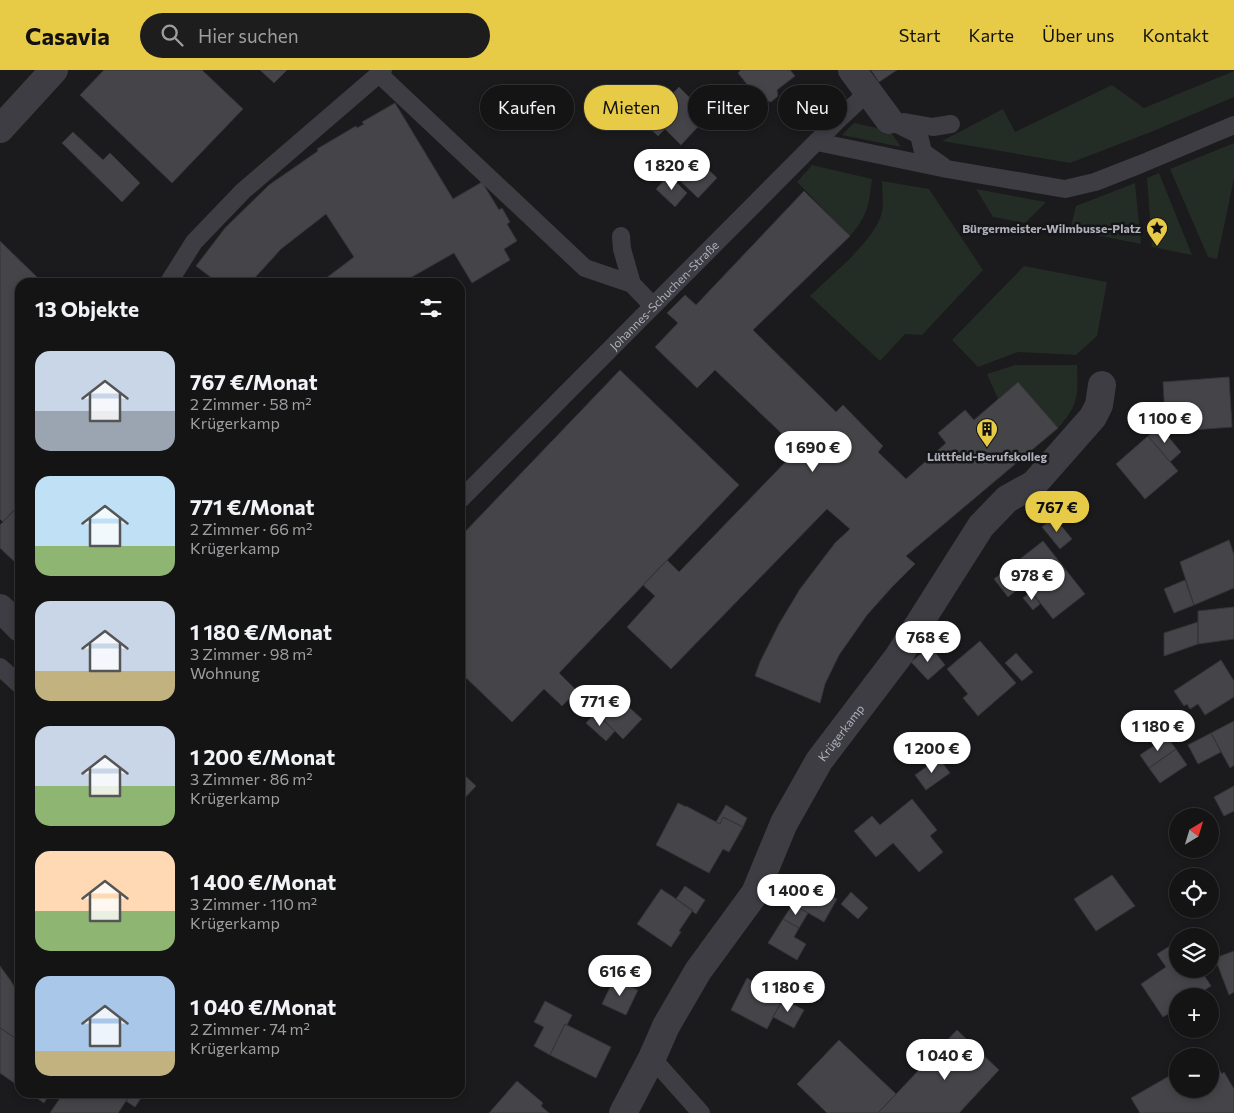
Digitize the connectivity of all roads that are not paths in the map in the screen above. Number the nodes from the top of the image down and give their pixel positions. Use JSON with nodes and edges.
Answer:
{"nodes":[{"id":1,"x":54,"y":70,"type":"edge"},
{"id":2,"x":852,"y":70,"type":"edge"},
{"id":3,"x":381,"y":72,"type":"edge"},
{"id":4,"x":868,"y":92,"type":"junction"},
{"id":5,"x":889,"y":120,"type":"junction"},
{"id":6,"x":951,"y":124,"type":"dead end"},
{"id":7,"x":1234,"y":125,"type":"edge"},
{"id":8,"x":0,"y":129,"type":"edge"},
{"id":9,"x":817,"y":142,"type":"junction"},
{"id":10,"x":950,"y":173,"type":"junction"},
{"id":11,"x":621,"y":236,"type":"dead end"},
{"id":12,"x":171,"y":278,"type":"edge"},
{"id":13,"x":632,"y":284,"type":"junction"},
{"id":14,"x":654,"y":306,"type":"junction"},
{"id":15,"x":1102,"y":385,"type":"dead end"},
{"id":16,"x":465,"y":495,"type":"edge"},
{"id":17,"x":0,"y":608,"type":"edge"},
{"id":18,"x":15,"y":623,"type":"edge"},
{"id":19,"x":0,"y":667,"type":"edge"},
{"id":20,"x":15,"y":680,"type":"edge"},
{"id":21,"x":652,"y":1058,"type":"junction"},
{"id":22,"x":623,"y":1113,"type":"edge"},
{"id":23,"x":701,"y":1113,"type":"edge"}],
"edges":[{"from":1,"to":8,"type":"street"},
{"from":2,"to":4,"type":"street"},
{"from":3,"to":12,"type":"lane"},
{"from":3,"to":13,"type":"lane"},
{"from":4,"to":5,"type":"street"},
{"from":4,"to":9,"type":"lane","name":"Johannes-Schuchen-Straße"},
{"from":5,"to":6,"type":"lane"},
{"from":5,"to":10,"type":"lane"},
{"from":7,"to":10,"type":"lane"},
{"from":9,"to":10,"type":"lane"},
{"from":9,"to":14,"type":"lane","name":"Johannes-Schuchen-Straße"},
{"from":11,"to":13,"type":"lane"},
{"from":13,"to":14,"type":"lane"},
{"from":14,"to":16,"type":"lane","name":"Johannes-Schuchen-Straße"},
{"from":15,"to":21,"type":"street","name":"Krügerkamp"},
{"from":17,"to":18,"type":"street"},
{"from":19,"to":20,"type":"lane"},
{"from":21,"to":22,"type":"street","name":"Krügerkamp"},
{"from":21,"to":23,"type":"lane"}]}
